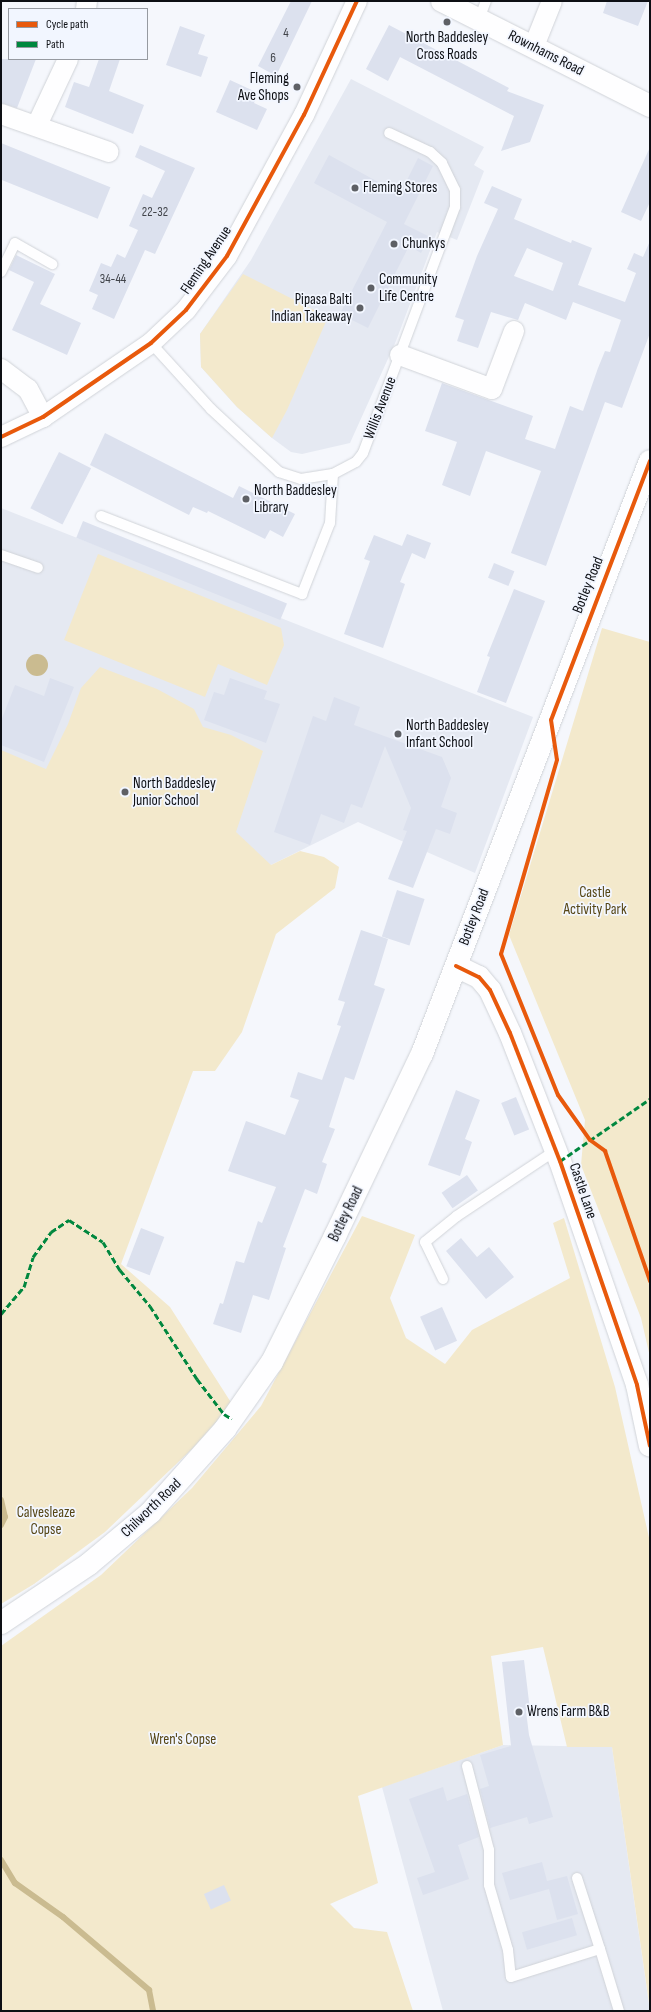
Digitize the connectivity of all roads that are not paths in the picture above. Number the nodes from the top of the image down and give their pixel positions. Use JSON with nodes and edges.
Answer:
{"nodes":[{"id":1,"x":357,"y":1,"type":"edge"},
{"id":2,"x":442,"y":1,"type":"edge"},
{"id":3,"x":552,"y":1,"type":"edge"},
{"id":4,"x":483,"y":10,"type":"edge"},
{"id":5,"x":534,"y":46,"type":"junction"},
{"id":6,"x":68,"y":60,"type":"edge"},
{"id":7,"x":650,"y":106,"type":"edge"},
{"id":8,"x":1,"y":114,"type":"edge"},
{"id":9,"x":37,"y":125,"type":"junction"},
{"id":10,"x":389,"y":133,"type":"dead end"},
{"id":11,"x":109,"y":152,"type":"dead end"},
{"id":12,"x":52,"y":264,"type":"dead end"},
{"id":13,"x":1,"y":272,"type":"edge"},
{"id":14,"x":514,"y":331,"type":"dead end"},
{"id":15,"x":151,"y":343,"type":"junction"},
{"id":16,"x":400,"y":355,"type":"junction"},
{"id":17,"x":1,"y":369,"type":"edge"},
{"id":18,"x":44,"y":417,"type":"junction"},
{"id":19,"x":1,"y":437,"type":"edge"},
{"id":20,"x":333,"y":474,"type":"junction"},
{"id":21,"x":648,"y":474,"type":"edge"},
{"id":22,"x":101,"y":516,"type":"dead end"},
{"id":23,"x":1,"y":555,"type":"edge"},
{"id":24,"x":38,"y":568,"type":"dead end"},
{"id":25,"x":456,"y":966,"type":"junction"},
{"id":26,"x":555,"y":1151,"type":"junction"},
{"id":27,"x":443,"y":1279,"type":"dead end"},
{"id":28,"x":272,"y":1362,"type":"joint"},
{"id":29,"x":650,"y":1446,"type":"edge"},
{"id":30,"x":1,"y":1623,"type":"edge"},
{"id":31,"x":467,"y":1766,"type":"dead end"},
{"id":32,"x":577,"y":1878,"type":"dead end"},
{"id":33,"x":600,"y":1949,"type":"junction"},
{"id":34,"x":619,"y":2011,"type":"edge"}],
"edges":[{"from":1,"to":15,"type":"street","name":"Fleming Avenue"},
{"from":2,"to":4,"type":"main road","name":"Rownhams Road"},
{"from":3,"to":5,"type":"street"},
{"from":4,"to":5,"type":"main road","name":"Rownhams Road"},
{"from":5,"to":7,"type":"main road","name":"Rownhams Road"},
{"from":6,"to":9,"type":"street"},
{"from":8,"to":9,"type":"street"},
{"from":9,"to":11,"type":"street"},
{"from":10,"to":16,"type":"lane","name":"Willis Avenue"},
{"from":12,"to":13,"type":"lane"},
{"from":14,"to":16,"type":"street"},
{"from":15,"to":18,"type":"street","name":"Fleming Avenue"},
{"from":15,"to":20,"type":"lane","name":"Willis Avenue"},
{"from":16,"to":20,"type":"lane","name":"Willis Avenue"},
{"from":17,"to":18,"type":"street"},
{"from":18,"to":19,"type":"street","name":"Fleming Avenue"},
{"from":20,"to":22,"type":"lane"},
{"from":21,"to":25,"type":"main road","name":"Botley Road"},
{"from":23,"to":24,"type":"lane"},
{"from":25,"to":26,"type":"main road","name":"Castle Lane"},
{"from":25,"to":28,"type":"main road","name":"Botley Road"},
{"from":26,"to":27,"type":"lane"},
{"from":26,"to":29,"type":"main road","name":"Castle Lane"},
{"from":28,"to":30,"type":"main road","name":"Chilworth Road"},
{"from":31,"to":33,"type":"lane"},
{"from":32,"to":33,"type":"lane"},
{"from":33,"to":34,"type":"lane"}]}
